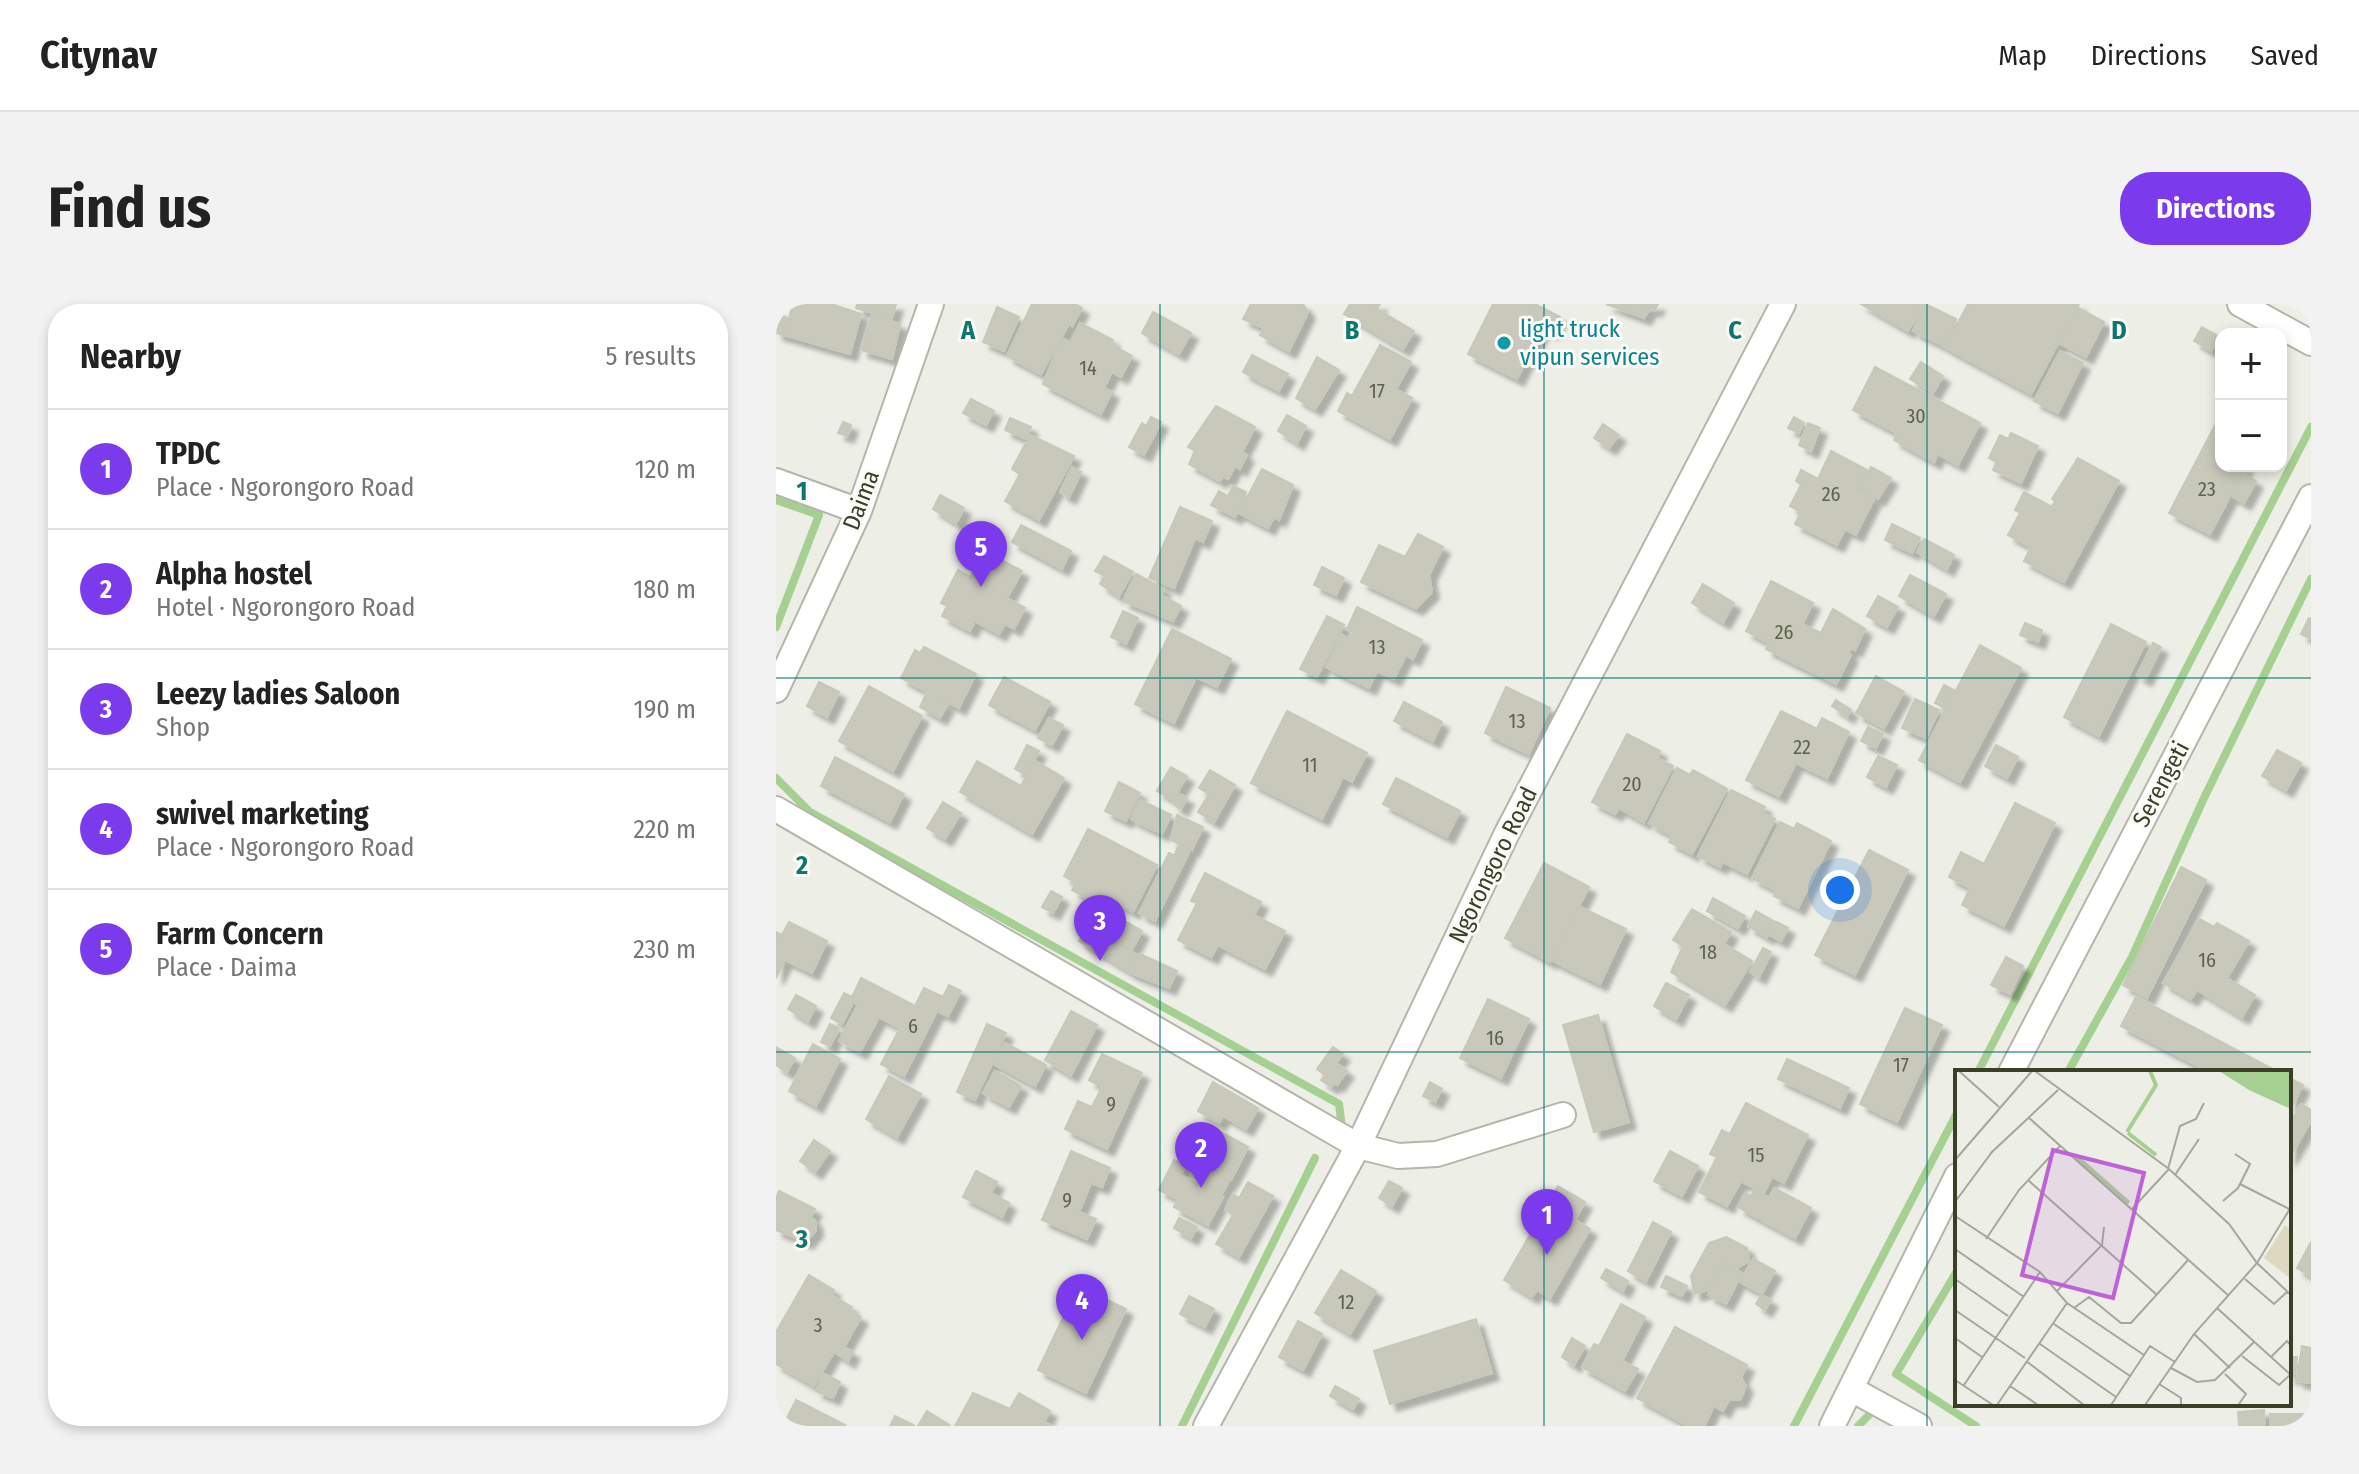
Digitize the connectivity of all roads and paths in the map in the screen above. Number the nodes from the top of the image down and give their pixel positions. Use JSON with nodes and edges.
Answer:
{"nodes":[{"id":1,"x":931,"y":304,"type":"edge"},
{"id":2,"x":1783,"y":304,"type":"edge"},
{"id":3,"x":2240,"y":304,"type":"edge"},
{"id":4,"x":2311,"y":343,"type":"edge"},
{"id":5,"x":776,"y":481,"type":"edge"},
{"id":6,"x":2311,"y":497,"type":"edge"},
{"id":7,"x":859,"y":511,"type":"junction"},
{"id":8,"x":776,"y":690,"type":"edge"},
{"id":9,"x":776,"y":809,"type":"edge"},
{"id":10,"x":2012,"y":1070,"type":"edge"},
{"id":11,"x":1563,"y":1115,"type":"dead end"},
{"id":12,"x":1358,"y":1146,"type":"junction"},
{"id":13,"x":1955,"y":1180,"type":"edge"},
{"id":14,"x":1851,"y":1389,"type":"junction"},
{"id":15,"x":1206,"y":1426,"type":"edge"},
{"id":16,"x":1832,"y":1426,"type":"edge"},
{"id":17,"x":1919,"y":1426,"type":"edge"}],
"edges":[{"from":1,"to":7,"type":"street","name":"Daima"},
{"from":2,"to":12,"type":"street","name":"Ngorongoro Road"},
{"from":3,"to":4,"type":"street"},
{"from":5,"to":7,"type":"street"},
{"from":6,"to":10,"type":"street","name":"Serengeti"},
{"from":7,"to":8,"type":"street","name":"Daima"},
{"from":9,"to":12,"type":"street"},
{"from":11,"to":12,"type":"street"},
{"from":12,"to":15,"type":"street","name":"Ngorongoro Road"},
{"from":13,"to":14,"type":"street"},
{"from":14,"to":16,"type":"street"},
{"from":14,"to":17,"type":"street"}]}
